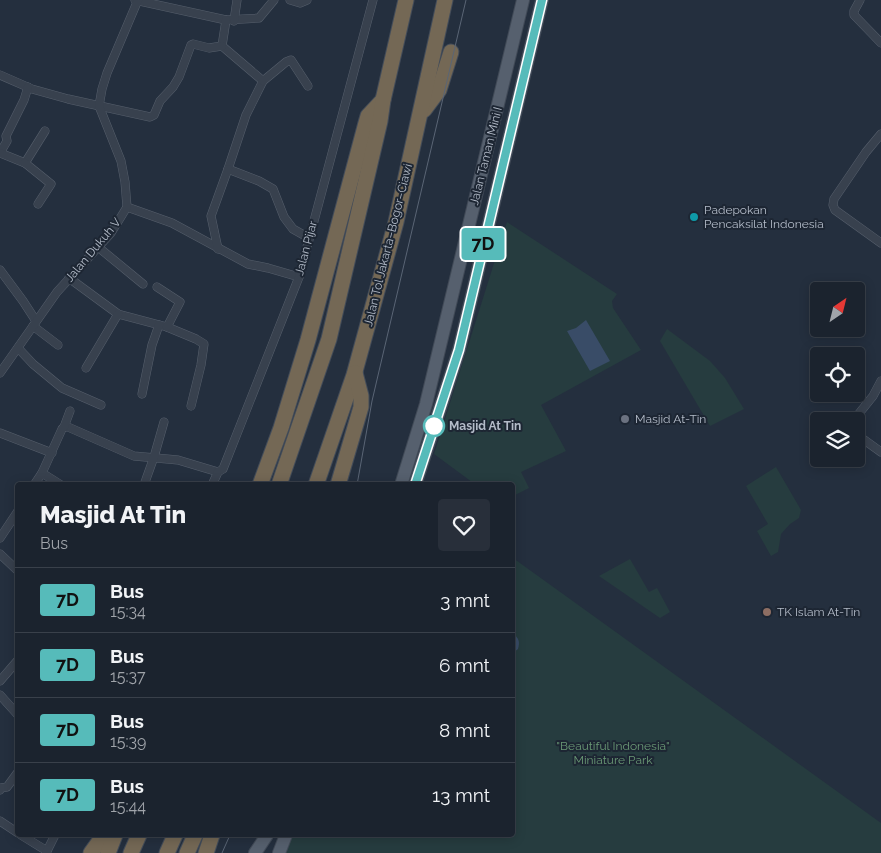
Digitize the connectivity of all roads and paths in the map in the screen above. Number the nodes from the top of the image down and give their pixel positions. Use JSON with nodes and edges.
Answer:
{"nodes":[{"id":1,"x":137,"y":0,"type":"edge"},
{"id":2,"x":237,"y":0,"type":"edge"},
{"id":3,"x":274,"y":0,"type":"edge"},
{"id":4,"x":290,"y":0,"type":"edge"},
{"id":5,"x":307,"y":0,"type":"edge"},
{"id":6,"x":373,"y":0,"type":"edge"},
{"id":7,"x":406,"y":0,"type":"edge"},
{"id":8,"x":446,"y":0,"type":"edge"},
{"id":9,"x":523,"y":0,"type":"edge"},
{"id":10,"x":542,"y":0,"type":"edge"},
{"id":11,"x":860,"y":0,"type":"edge"},
{"id":12,"x":230,"y":20,"type":"junction"},
{"id":13,"x":881,"y":43,"type":"edge"},
{"id":14,"x":222,"y":46,"type":"junction"},
{"id":15,"x":451,"y":52,"type":"dead end"},
{"id":16,"x":0,"y":75,"type":"edge"},
{"id":17,"x":263,"y":81,"type":"junction"},
{"id":18,"x":308,"y":86,"type":"dead end"},
{"id":19,"x":28,"y":87,"type":"junction"},
{"id":20,"x":383,"y":100,"type":"junction"},
{"id":21,"x":100,"y":106,"type":"junction"},
{"id":22,"x":421,"y":113,"type":"junction"},
{"id":23,"x":45,"y":131,"type":"dead end"},
{"id":24,"x":881,"y":134,"type":"edge"},
{"id":25,"x":0,"y":153,"type":"edge"},
{"id":26,"x":24,"y":163,"type":"junction"},
{"id":27,"x":228,"y":169,"type":"junction"},
{"id":28,"x":38,"y":204,"type":"dead end"},
{"id":29,"x":127,"y":207,"type":"junction"},
{"id":30,"x":309,"y":238,"type":"junction"},
{"id":31,"x":881,"y":243,"type":"edge"},
{"id":32,"x":98,"y":247,"type":"junction"},
{"id":33,"x":218,"y":248,"type":"junction"},
{"id":34,"x":0,"y":270,"type":"edge"},
{"id":35,"x":299,"y":277,"type":"junction"},
{"id":36,"x":69,"y":278,"type":"junction"},
{"id":37,"x":143,"y":284,"type":"dead end"},
{"id":38,"x":156,"y":287,"type":"dead end"},
{"id":39,"x":118,"y":314,"type":"junction"},
{"id":40,"x":34,"y":324,"type":"junction"},
{"id":41,"x":159,"y":325,"type":"junction"},
{"id":42,"x":167,"y":327,"type":"junction"},
{"id":43,"x":58,"y":345,"type":"dead end"},
{"id":44,"x":18,"y":348,"type":"junction"},
{"id":45,"x":86,"y":368,"type":"dead end"},
{"id":46,"x":0,"y":373,"type":"edge"},
{"id":47,"x":354,"y":373,"type":"junction"},
{"id":48,"x":881,"y":381,"type":"edge"},
{"id":49,"x":142,"y":394,"type":"dead end"},
{"id":50,"x":101,"y":405,"type":"dead end"},
{"id":51,"x":190,"y":406,"type":"dead end"},
{"id":52,"x":70,"y":411,"type":"dead end"},
{"id":53,"x":860,"y":412,"type":"edge"},
{"id":54,"x":164,"y":422,"type":"dead end"},
{"id":55,"x":64,"y":427,"type":"junction"},
{"id":56,"x":0,"y":433,"type":"edge"},
{"id":57,"x":865,"y":440,"type":"edge"},
{"id":58,"x":881,"y":452,"type":"edge"},
{"id":59,"x":52,"y":453,"type":"junction"},
{"id":60,"x":154,"y":458,"type":"junction"},
{"id":61,"x":218,"y":472,"type":"junction"},
{"id":62,"x":42,"y":473,"type":"junction"},
{"id":63,"x":36,"y":482,"type":"edge"},
{"id":64,"x":56,"y":482,"type":"edge"},
{"id":65,"x":145,"y":482,"type":"edge"},
{"id":66,"x":213,"y":482,"type":"edge"},
{"id":67,"x":261,"y":482,"type":"edge"},
{"id":68,"x":280,"y":482,"type":"edge"},
{"id":69,"x":317,"y":482,"type":"edge"},
{"id":70,"x":339,"y":482,"type":"edge"},
{"id":71,"x":401,"y":482,"type":"edge"},
{"id":72,"x":416,"y":482,"type":"edge"},
{"id":73,"x":15,"y":516,"type":"edge"},
{"id":74,"x":0,"y":538,"type":"edge"},
{"id":75,"x":0,"y":554,"type":"edge"},
{"id":76,"x":15,"y":568,"type":"edge"},
{"id":77,"x":15,"y":664,"type":"edge"},
{"id":78,"x":0,"y":681,"type":"edge"},
{"id":79,"x":0,"y":695,"type":"edge"},
{"id":80,"x":15,"y":712,"type":"edge"},
{"id":81,"x":15,"y":776,"type":"edge"},
{"id":82,"x":0,"y":788,"type":"edge"},
{"id":83,"x":0,"y":821,"type":"edge"},
{"id":84,"x":15,"y":831,"type":"edge"},
{"id":85,"x":24,"y":837,"type":"edge"},
{"id":86,"x":54,"y":837,"type":"edge"},
{"id":87,"x":103,"y":837,"type":"edge"},
{"id":88,"x":114,"y":837,"type":"edge"},
{"id":89,"x":138,"y":837,"type":"edge"},
{"id":90,"x":174,"y":837,"type":"edge"},
{"id":91,"x":194,"y":837,"type":"edge"},
{"id":92,"x":211,"y":837,"type":"edge"},
{"id":93,"x":265,"y":837,"type":"edge"},
{"id":94,"x":270,"y":837,"type":"edge"},
{"id":95,"x":285,"y":837,"type":"edge"},
{"id":96,"x":46,"y":852,"type":"edge"},
{"id":97,"x":91,"y":853,"type":"edge"},
{"id":98,"x":108,"y":853,"type":"edge"},
{"id":99,"x":131,"y":853,"type":"edge"},
{"id":100,"x":167,"y":853,"type":"edge"},
{"id":101,"x":187,"y":853,"type":"edge"},
{"id":102,"x":206,"y":853,"type":"edge"},
{"id":103,"x":255,"y":853,"type":"edge"},
{"id":104,"x":265,"y":853,"type":"edge"},
{"id":105,"x":279,"y":853,"type":"edge"}],
"edges":[{"from":1,"to":12,"type":"street"},
{"from":1,"to":21,"type":"street"},
{"from":2,"to":12,"type":"street"},
{"from":3,"to":12,"type":"street"},
{"from":4,"to":5,"type":"street"},
{"from":6,"to":30,"type":"street","name":"Jalan Pijar"},
{"from":7,"to":20,"type":"highway"},
{"from":8,"to":22,"type":"highway","name":"Jalan Tol Jakarta–Bogor–Ciawi"},
{"from":9,"to":71,"type":"main road","name":"Jalan Taman Mini I"},
{"from":10,"to":72,"type":"main road","name":"Jalan Taman Mini I"},
{"from":11,"to":13,"type":"street"},
{"from":12,"to":14,"type":"street"},
{"from":14,"to":17,"type":"street"},
{"from":14,"to":21,"type":"street"},
{"from":15,"to":22,"type":"highway"},
{"from":16,"to":19,"type":"street"},
{"from":17,"to":18,"type":"street"},
{"from":17,"to":27,"type":"street"},
{"from":19,"to":21,"type":"street"},
{"from":19,"to":25,"type":"street"},
{"from":20,"to":67,"type":"highway"},
{"from":20,"to":68,"type":"highway"},
{"from":21,"to":29,"type":"street","name":"Jalan Dukuh V"},
{"from":22,"to":47,"type":"highway","name":"Jalan Tol Jakarta–Bogor–Ciawi"},
{"from":23,"to":26,"type":"street"},
{"from":24,"to":31,"type":"street"},
{"from":25,"to":26,"type":"street"},
{"from":26,"to":28,"type":"street"},
{"from":27,"to":30,"type":"street"},
{"from":27,"to":33,"type":"street"},
{"from":29,"to":32,"type":"street","name":"Jalan Dukuh V"},
{"from":29,"to":33,"type":"street"},
{"from":30,"to":35,"type":"street","name":"Jalan Pijar"},
{"from":32,"to":36,"type":"street","name":"Jalan Dukuh V"},
{"from":32,"to":37,"type":"street"},
{"from":33,"to":35,"type":"street"},
{"from":34,"to":40,"type":"street"},
{"from":35,"to":61,"type":"street","name":"Jalan Pijar"},
{"from":36,"to":39,"type":"street"},
{"from":36,"to":40,"type":"street","name":"Jalan Dukuh V"},
{"from":38,"to":42,"type":"street"},
{"from":39,"to":41,"type":"street"},
{"from":39,"to":45,"type":"street"},
{"from":40,"to":43,"type":"street"},
{"from":40,"to":44,"type":"street","name":"Jalan Dukuh V"},
{"from":41,"to":42,"type":"street"},
{"from":41,"to":49,"type":"street"},
{"from":42,"to":51,"type":"street"},
{"from":44,"to":46,"type":"street","name":"Jalan Dukuh V"},
{"from":44,"to":50,"type":"street"},
{"from":47,"to":69,"type":"highway","name":"Jalan Tol Jakarta–Bogor–Ciawi"},
{"from":47,"to":70,"type":"highway"},
{"from":48,"to":53,"type":"street"},
{"from":52,"to":55,"type":"street"},
{"from":54,"to":60,"type":"street"},
{"from":55,"to":59,"type":"street"},
{"from":55,"to":60,"type":"street"},
{"from":56,"to":59,"type":"street"},
{"from":57,"to":58,"type":"street"},
{"from":59,"to":62,"type":"street"},
{"from":60,"to":61,"type":"street"},
{"from":60,"to":65,"type":"street"},
{"from":61,"to":66,"type":"street","name":"Jalan Pijar"},
{"from":62,"to":63,"type":"street"},
{"from":62,"to":64,"type":"street"},
{"from":73,"to":74,"type":"street"},
{"from":75,"to":76,"type":"street"},
{"from":77,"to":78,"type":"street"},
{"from":79,"to":80,"type":"street"},
{"from":81,"to":82,"type":"street"},
{"from":83,"to":84,"type":"street"},
{"from":85,"to":96,"type":"street"},
{"from":86,"to":96,"type":"street"},
{"from":87,"to":97,"type":"highway"},
{"from":88,"to":98,"type":"highway"},
{"from":89,"to":99,"type":"highway"},
{"from":90,"to":100,"type":"highway"},
{"from":91,"to":101,"type":"highway"},
{"from":92,"to":102,"type":"highway"},
{"from":93,"to":103,"type":"main road"},
{"from":94,"to":104,"type":"main road"},
{"from":95,"to":105,"type":"main road"}]}
